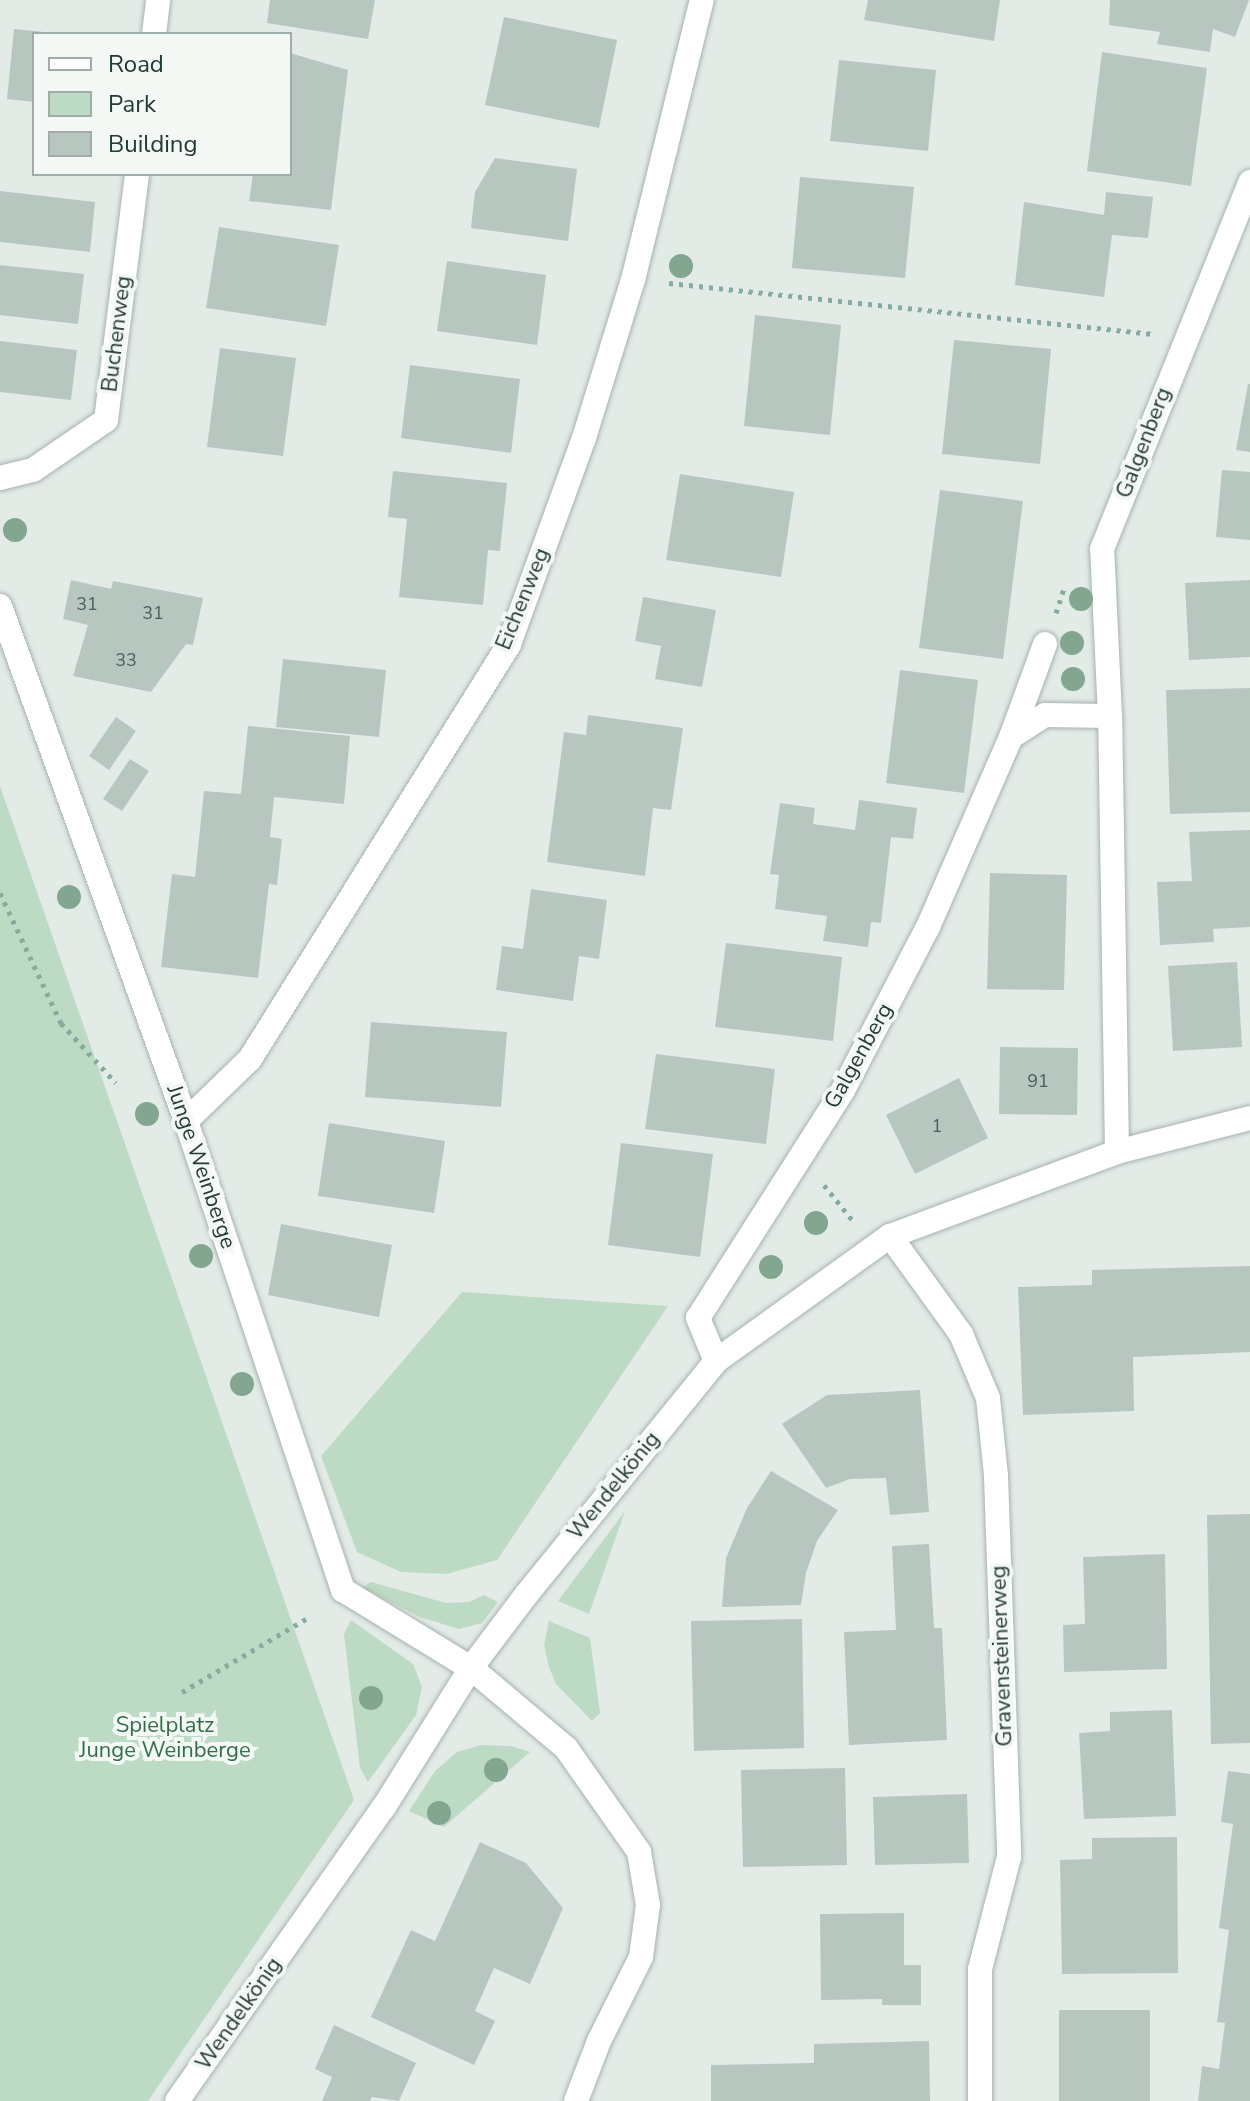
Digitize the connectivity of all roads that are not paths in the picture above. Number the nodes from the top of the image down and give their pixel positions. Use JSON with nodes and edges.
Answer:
{"nodes":[{"id":1,"x":158,"y":0,"type":"edge"},
{"id":2,"x":702,"y":0,"type":"edge"},
{"id":3,"x":154,"y":32,"type":"edge"},
{"id":4,"x":137,"y":176,"type":"edge"},
{"id":5,"x":1250,"y":182,"type":"edge"},
{"id":6,"x":0,"y":478,"type":"edge"},
{"id":7,"x":0,"y":606,"type":"edge"},
{"id":8,"x":1045,"y":644,"type":"dead end"},
{"id":9,"x":1110,"y":716,"type":"junction"},
{"id":10,"x":1011,"y":737,"type":"junction"},
{"id":11,"x":1250,"y":1118,"type":"edge"},
{"id":12,"x":186,"y":1121,"type":"junction"},
{"id":13,"x":1117,"y":1152,"type":"junction"},
{"id":14,"x":882,"y":1242,"type":"junction"},
{"id":15,"x":716,"y":1361,"type":"junction"},
{"id":16,"x":471,"y":1668,"type":"junction"},
{"id":17,"x":177,"y":2101,"type":"edge"},
{"id":18,"x":576,"y":2101,"type":"edge"},
{"id":19,"x":980,"y":2101,"type":"edge"}],
"edges":[{"from":1,"to":3,"type":"street"},
{"from":2,"to":12,"type":"street","name":"Eichenweg"},
{"from":4,"to":6,"type":"street","name":"Buchenweg"},
{"from":5,"to":9,"type":"street","name":"Galgenberg"},
{"from":7,"to":12,"type":"street","name":"Junge Weinberge"},
{"from":8,"to":10,"type":"street","name":"Galgenberg"},
{"from":9,"to":10,"type":"street"},
{"from":9,"to":13,"type":"street","name":"Galgenberg"},
{"from":10,"to":15,"type":"street","name":"Galgenberg"},
{"from":11,"to":13,"type":"street","name":"Wendelkönig"},
{"from":12,"to":16,"type":"street","name":"Junge Weinberge"},
{"from":13,"to":14,"type":"street","name":"Wendelkönig"},
{"from":14,"to":15,"type":"street","name":"Wendelkönig"},
{"from":14,"to":19,"type":"street","name":"Gravensteinerweg"},
{"from":15,"to":16,"type":"street","name":"Wendelkönig"},
{"from":16,"to":17,"type":"street","name":"Wendelkönig"},
{"from":16,"to":18,"type":"street","name":"Junge Weinberge"}]}
